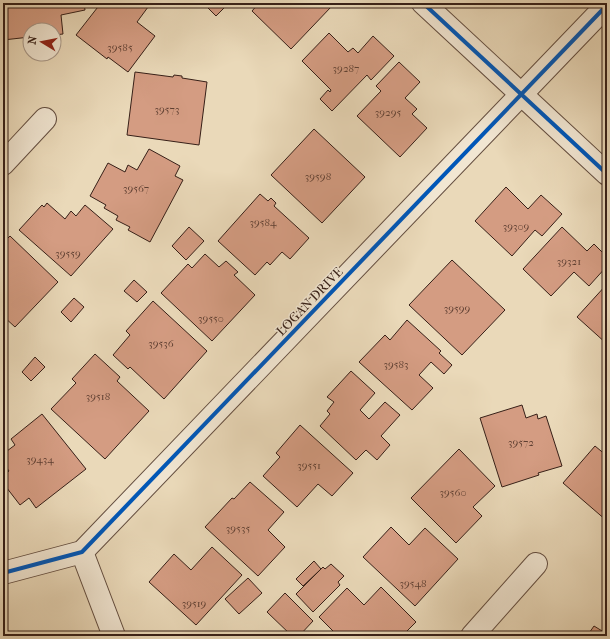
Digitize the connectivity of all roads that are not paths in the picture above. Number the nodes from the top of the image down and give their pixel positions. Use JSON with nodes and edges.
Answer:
{"nodes":[{"id":1,"x":423,"y":3,"type":"edge"},
{"id":2,"x":607,"y":5,"type":"edge"},
{"id":3,"x":522,"y":94,"type":"junction"},
{"id":4,"x":45,"y":119,"type":"dead end"},
{"id":5,"x":3,"y":164,"type":"edge"},
{"id":6,"x":607,"y":174,"type":"edge"},
{"id":7,"x":82,"y":552,"type":"junction"},
{"id":8,"x":536,"y":564,"type":"dead end"},
{"id":9,"x":3,"y":573,"type":"edge"},
{"id":10,"x":114,"y":636,"type":"edge"},
{"id":11,"x":472,"y":636,"type":"edge"}],
"edges":[{"from":1,"to":3,"type":"street"},
{"from":2,"to":3,"type":"street","name":"LOGAN DRIVE"},
{"from":3,"to":6,"type":"street"},
{"from":3,"to":7,"type":"street","name":"LOGAN DRIVE"},
{"from":4,"to":5,"type":"street"},
{"from":7,"to":9,"type":"street"},
{"from":7,"to":10,"type":"street"},
{"from":8,"to":11,"type":"street"}]}
